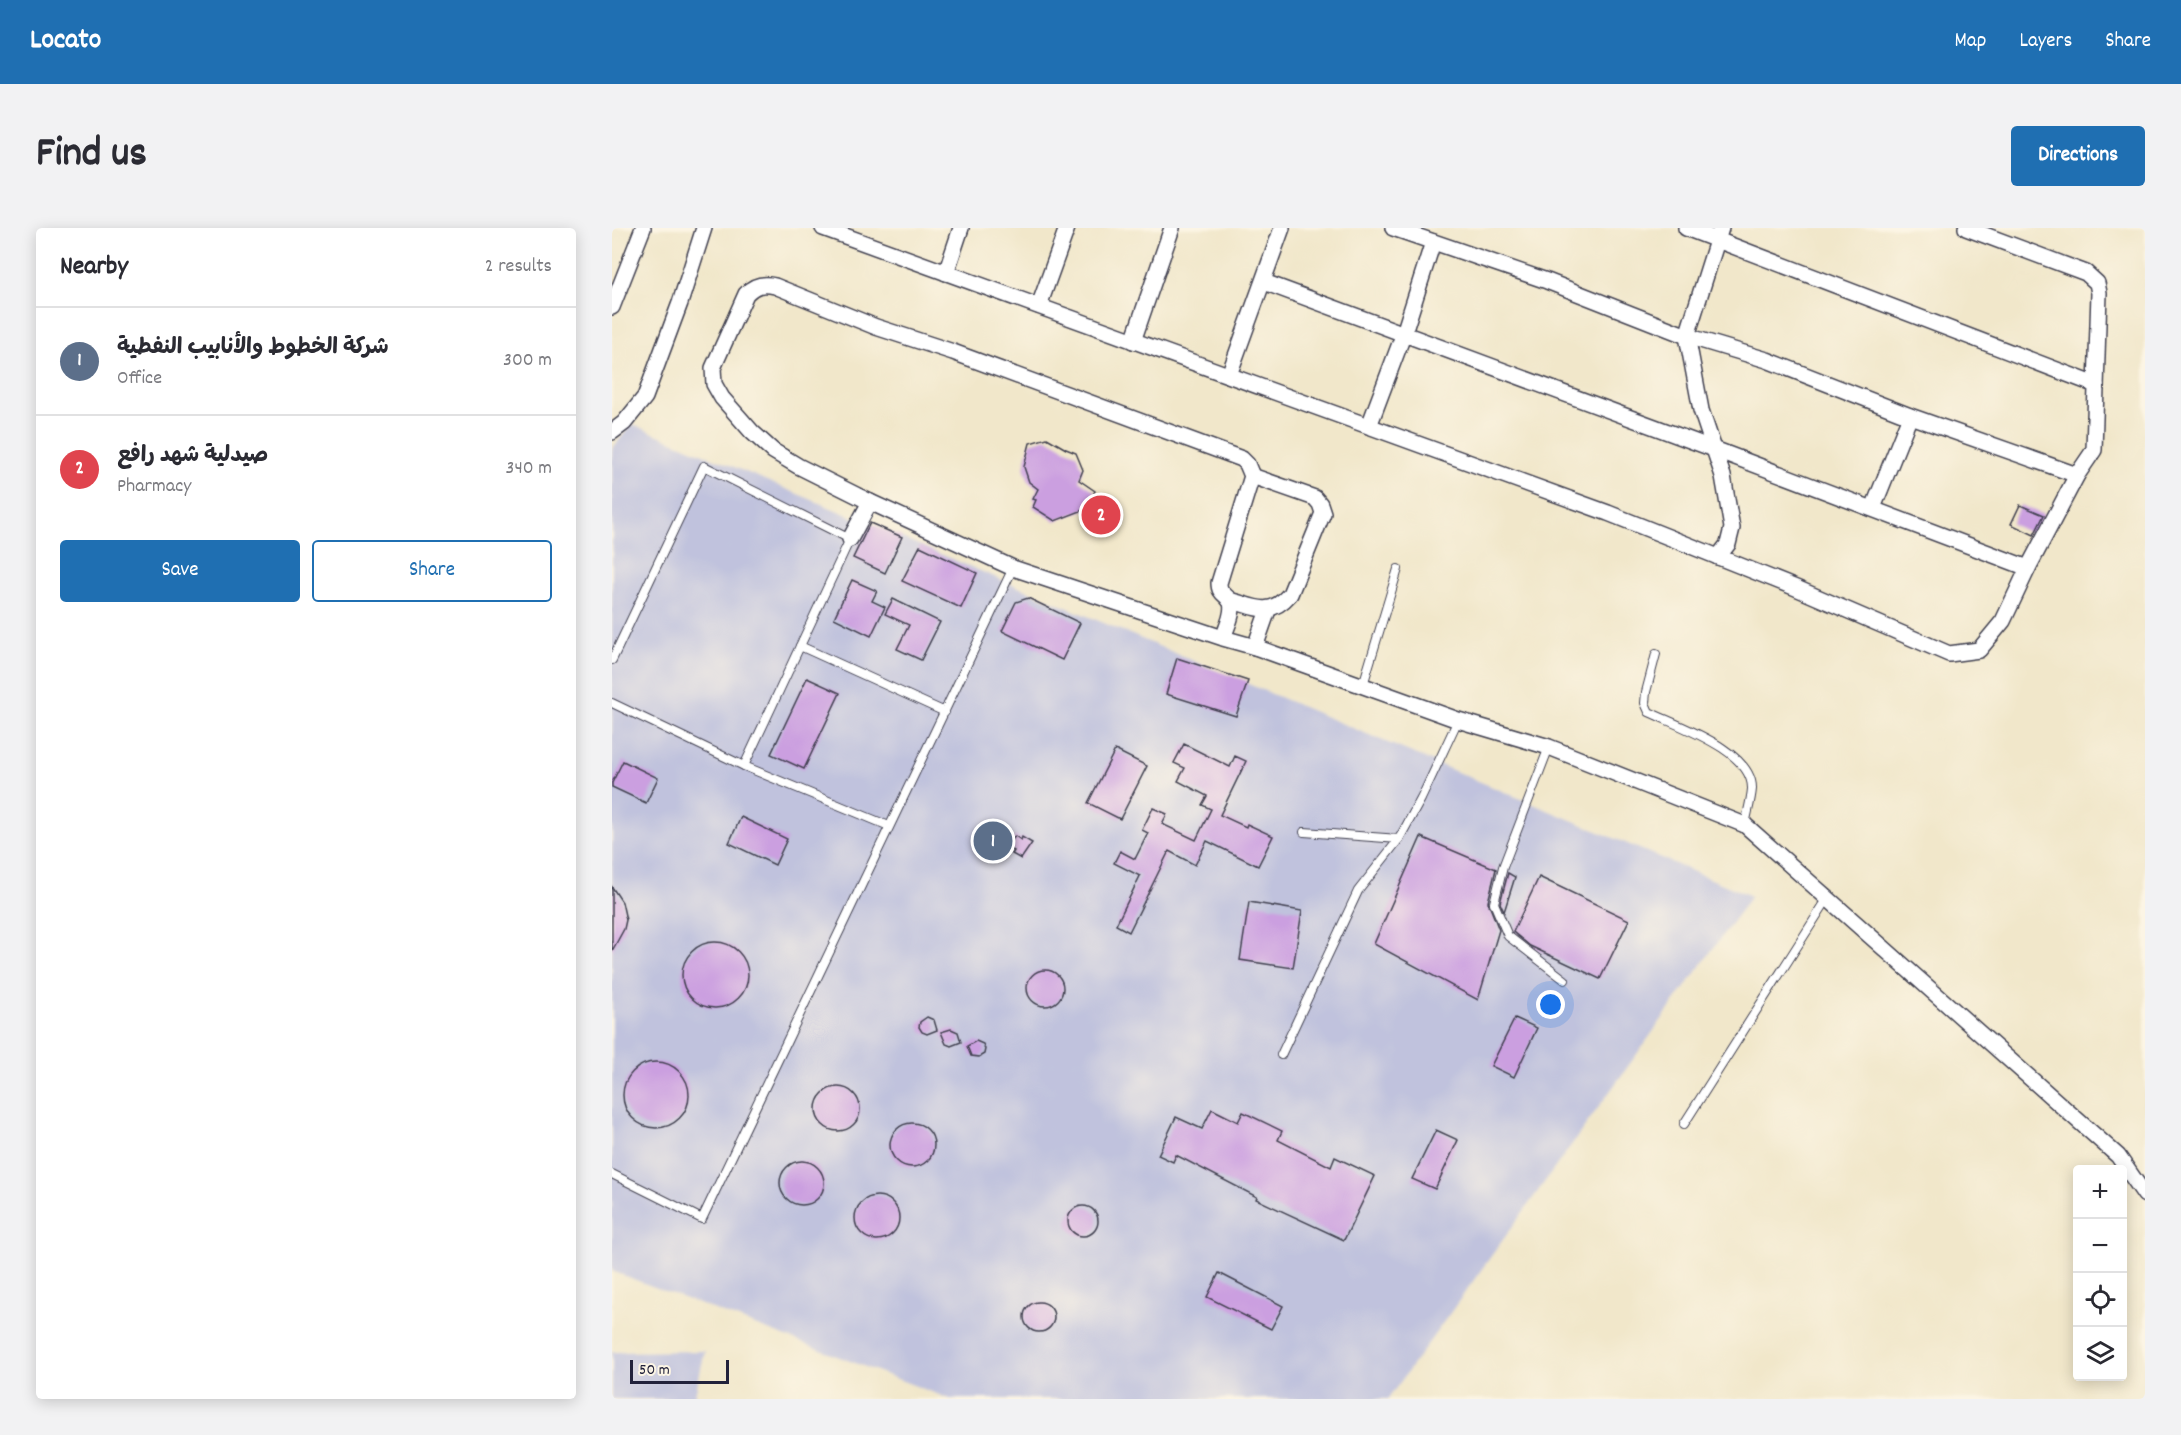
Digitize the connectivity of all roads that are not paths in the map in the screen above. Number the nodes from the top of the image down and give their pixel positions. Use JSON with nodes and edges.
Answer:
{"nodes":[{"id":1,"x":643,"y":228,"type":"edge"},
{"id":2,"x":704,"y":228,"type":"edge"},
{"id":3,"x":823,"y":228,"type":"edge"},
{"id":4,"x":961,"y":228,"type":"edge"},
{"id":5,"x":1067,"y":228,"type":"edge"},
{"id":6,"x":1172,"y":228,"type":"edge"},
{"id":7,"x":1282,"y":228,"type":"edge"},
{"id":8,"x":1393,"y":228,"type":"edge"},
{"id":9,"x":1686,"y":228,"type":"edge"},
{"id":10,"x":1967,"y":228,"type":"edge"},
{"id":11,"x":853,"y":233,"type":"edge"},
{"id":12,"x":1719,"y":234,"type":"edge"},
{"id":13,"x":1433,"y":242,"type":"junction"},
{"id":14,"x":946,"y":273,"type":"junction"},
{"id":15,"x":1264,"y":282,"type":"junction"},
{"id":16,"x":1039,"y":306,"type":"junction"},
{"id":17,"x":612,"y":307,"type":"edge"},
{"id":18,"x":1404,"y":333,"type":"junction"},
{"id":19,"x":1687,"y":336,"type":"junction"},
{"id":20,"x":1133,"y":342,"type":"junction"},
{"id":21,"x":1229,"y":375,"type":"junction"},
{"id":22,"x":2096,"y":385,"type":"junction"},
{"id":23,"x":1910,"y":416,"type":"junction"},
{"id":24,"x":1369,"y":426,"type":"junction"},
{"id":25,"x":612,"y":432,"type":"edge"},
{"id":26,"x":1714,"y":448,"type":"junction"},
{"id":27,"x":1252,"y":476,"type":"junction"},
{"id":28,"x":2078,"y":476,"type":"junction"},
{"id":29,"x":870,"y":502,"type":"junction"},
{"id":30,"x":1873,"y":508,"type":"junction"},
{"id":31,"x":850,"y":539,"type":"junction"},
{"id":32,"x":1718,"y":557,"type":"junction"},
{"id":33,"x":1013,"y":568,"type":"junction"},
{"id":34,"x":1398,"y":568,"type":"dead end"},
{"id":35,"x":2028,"y":568,"type":"junction"},
{"id":36,"x":1229,"y":600,"type":"junction"},
{"id":37,"x":1268,"y":610,"type":"junction"},
{"id":38,"x":1223,"y":638,"type":"junction"},
{"id":39,"x":800,"y":646,"type":"junction"},
{"id":40,"x":1255,"y":647,"type":"junction"},
{"id":41,"x":1656,"y":654,"type":"dead end"},
{"id":42,"x":612,"y":660,"type":"edge"},
{"id":43,"x":1363,"y":685,"type":"junction"},
{"id":44,"x":612,"y":703,"type":"edge"},
{"id":45,"x":945,"y":712,"type":"junction"},
{"id":46,"x":1458,"y":720,"type":"junction"},
{"id":47,"x":1549,"y":747,"type":"junction"},
{"id":48,"x":744,"y":766,"type":"junction"},
{"id":49,"x":1745,"y":825,"type":"junction"},
{"id":50,"x":889,"y":826,"type":"junction"},
{"id":51,"x":1304,"y":832,"type":"dead end"},
{"id":52,"x":1399,"y":839,"type":"junction"},
{"id":53,"x":1828,"y":898,"type":"junction"},
{"id":54,"x":1565,"y":980,"type":"dead end"},
{"id":55,"x":1281,"y":1055,"type":"dead end"},
{"id":56,"x":1683,"y":1124,"type":"dead end"},
{"id":57,"x":612,"y":1174,"type":"edge"},
{"id":58,"x":2145,"y":1195,"type":"edge"}],
"edges":[{"from":1,"to":17,"type":"street"},
{"from":2,"to":25,"type":"street"},
{"from":3,"to":11,"type":"street"},
{"from":4,"to":14,"type":"street"},
{"from":5,"to":16,"type":"street"},
{"from":6,"to":20,"type":"street"},
{"from":7,"to":15,"type":"street"},
{"from":8,"to":13,"type":"street"},
{"from":9,"to":12,"type":"street"},
{"from":10,"to":22,"type":"street"},
{"from":11,"to":14,"type":"street"},
{"from":12,"to":19,"type":"street"},
{"from":12,"to":22,"type":"street"},
{"from":13,"to":18,"type":"street"},
{"from":13,"to":19,"type":"street"},
{"from":14,"to":16,"type":"street"},
{"from":15,"to":18,"type":"street"},
{"from":15,"to":21,"type":"street"},
{"from":16,"to":20,"type":"street"},
{"from":18,"to":24,"type":"street"},
{"from":18,"to":26,"type":"street"},
{"from":19,"to":23,"type":"street"},
{"from":19,"to":26,"type":"street"},
{"from":20,"to":21,"type":"street"},
{"from":21,"to":24,"type":"street"},
{"from":22,"to":28,"type":"street"},
{"from":23,"to":28,"type":"street"},
{"from":23,"to":30,"type":"street"},
{"from":24,"to":32,"type":"street"},
{"from":26,"to":30,"type":"street"},
{"from":26,"to":32,"type":"street"},
{"from":27,"to":29,"type":"street"},
{"from":27,"to":36,"type":"street"},
{"from":27,"to":37,"type":"street"},
{"from":28,"to":35,"type":"street"},
{"from":29,"to":31,"type":"street"},
{"from":29,"to":33,"type":"street"},
{"from":30,"to":35,"type":"street"},
{"from":31,"to":39,"type":"lane"},
{"from":31,"to":42,"type":"lane"},
{"from":32,"to":35,"type":"street"},
{"from":33,"to":38,"type":"street"},
{"from":33,"to":45,"type":"lane"},
{"from":34,"to":43,"type":"lane"},
{"from":36,"to":37,"type":"street"},
{"from":36,"to":38,"type":"street"},
{"from":37,"to":40,"type":"street"},
{"from":38,"to":40,"type":"street"},
{"from":39,"to":45,"type":"lane"},
{"from":39,"to":48,"type":"lane"},
{"from":40,"to":43,"type":"street"},
{"from":41,"to":49,"type":"lane"},
{"from":43,"to":46,"type":"street"},
{"from":44,"to":48,"type":"lane"},
{"from":45,"to":50,"type":"lane"},
{"from":46,"to":47,"type":"street"},
{"from":46,"to":52,"type":"lane"},
{"from":47,"to":49,"type":"street"},
{"from":47,"to":54,"type":"lane"},
{"from":48,"to":50,"type":"lane"},
{"from":49,"to":53,"type":"street"},
{"from":50,"to":57,"type":"lane"},
{"from":51,"to":52,"type":"lane"},
{"from":52,"to":55,"type":"lane"},
{"from":53,"to":56,"type":"lane"},
{"from":53,"to":58,"type":"street"}]}
